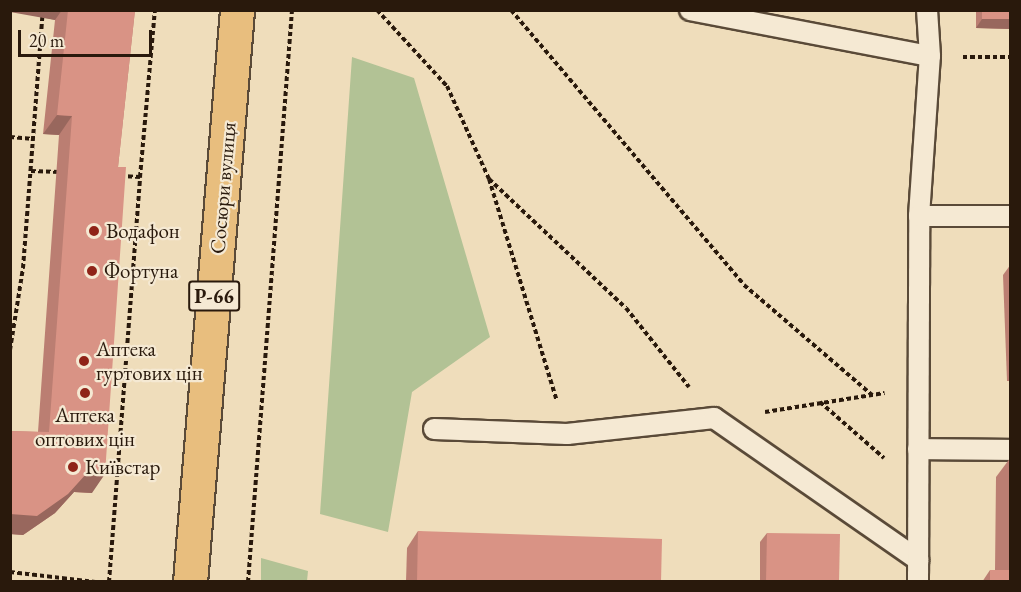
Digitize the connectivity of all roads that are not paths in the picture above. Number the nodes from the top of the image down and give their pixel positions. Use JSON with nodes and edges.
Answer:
{"nodes":[{"id":1,"x":237,"y":10,"type":"edge"},
{"id":2,"x":690,"y":10,"type":"edge"},
{"id":3,"x":927,"y":10,"type":"edge"},
{"id":4,"x":930,"y":56,"type":"junction"},
{"id":5,"x":918,"y":216,"type":"junction"},
{"id":6,"x":1011,"y":216,"type":"edge"},
{"id":7,"x":434,"y":429,"type":"dead end"},
{"id":8,"x":918,"y":449,"type":"junction"},
{"id":9,"x":1011,"y":450,"type":"edge"},
{"id":10,"x":918,"y":560,"type":"junction"},
{"id":11,"x":190,"y":582,"type":"edge"},
{"id":12,"x":918,"y":582,"type":"edge"}],
"edges":[{"from":1,"to":11,"type":"main road","name":"Сосюри вулиця","number":"Р-66"},
{"from":2,"to":4,"type":"lane"},
{"from":3,"to":4,"type":"lane"},
{"from":4,"to":5,"type":"lane"},
{"from":5,"to":6,"type":"lane"},
{"from":5,"to":8,"type":"lane"},
{"from":7,"to":10,"type":"lane"},
{"from":8,"to":9,"type":"lane"},
{"from":8,"to":10,"type":"lane"},
{"from":10,"to":12,"type":"lane"}]}
